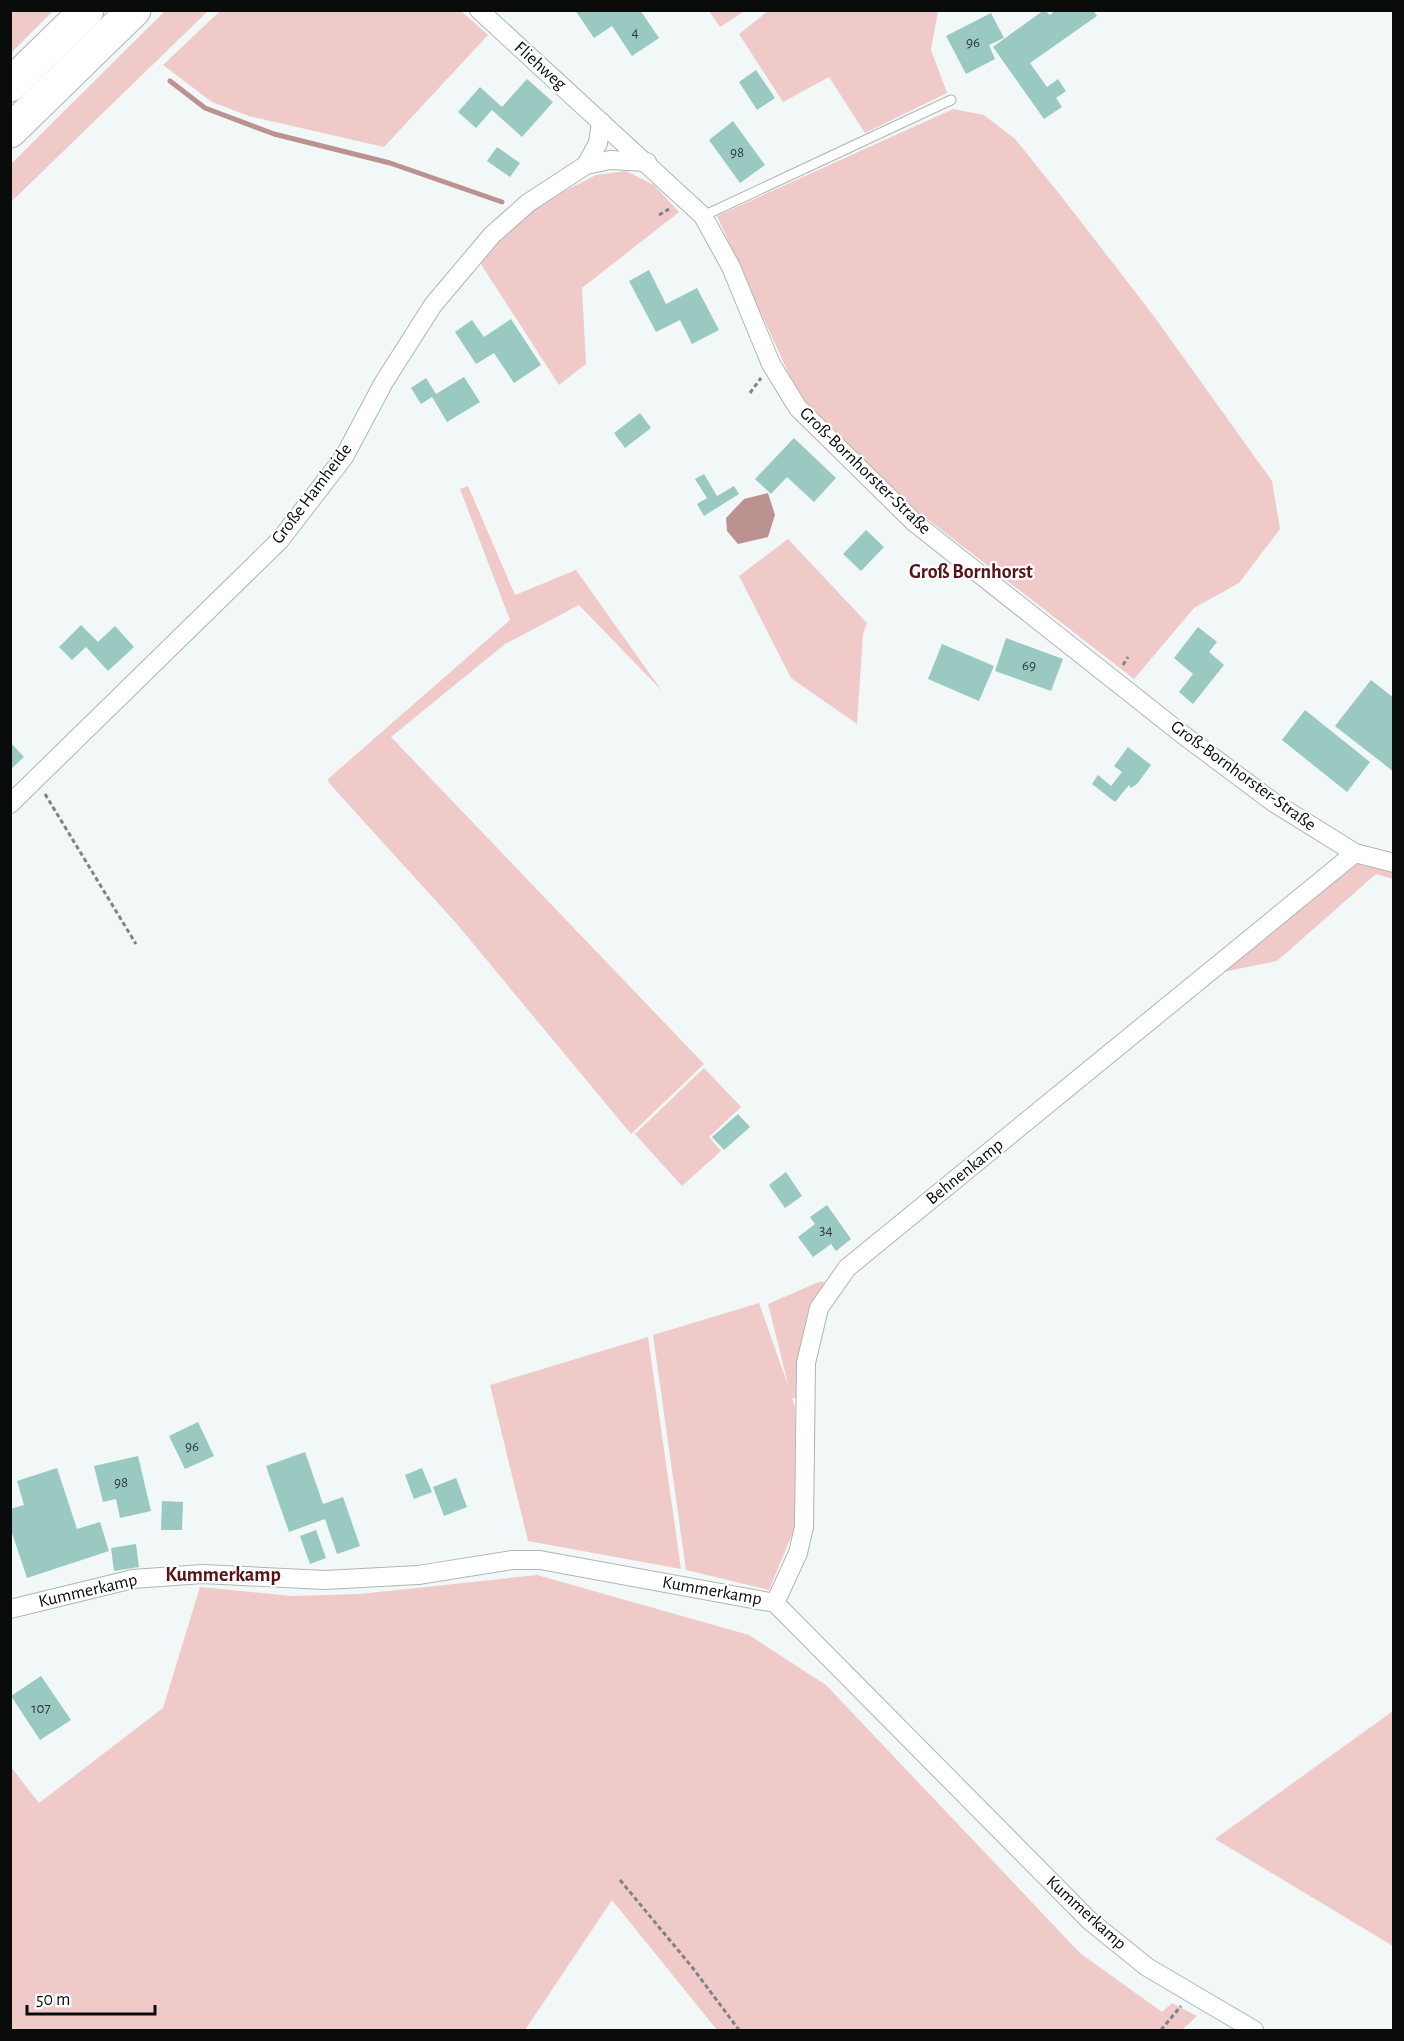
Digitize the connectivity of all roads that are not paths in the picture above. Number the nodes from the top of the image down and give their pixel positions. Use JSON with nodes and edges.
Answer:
{"nodes":[{"id":1,"x":87,"y":10,"type":"edge"},
{"id":2,"x":134,"y":10,"type":"edge"},
{"id":3,"x":479,"y":10,"type":"edge"},
{"id":4,"x":10,"y":85,"type":"edge"},
{"id":5,"x":951,"y":100,"type":"dead end"},
{"id":6,"x":601,"y":122,"type":"junction"},
{"id":7,"x":10,"y":131,"type":"edge"},
{"id":8,"x":647,"y":162,"type":"junction"},
{"id":9,"x":586,"y":165,"type":"junction"},
{"id":10,"x":703,"y":216,"type":"junction"},
{"id":11,"x":10,"y":804,"type":"edge"},
{"id":12,"x":1355,"y":854,"type":"junction"},
{"id":13,"x":1394,"y":863,"type":"edge"},
{"id":14,"x":775,"y":1603,"type":"junction"},
{"id":15,"x":10,"y":1609,"type":"edge"},
{"id":16,"x":1254,"y":2031,"type":"edge"}],
"edges":[{"from":1,"to":4,"type":"highway"},
{"from":2,"to":7,"type":"highway"},
{"from":3,"to":6,"type":"street","name":"Fliehweg"},
{"from":5,"to":10,"type":"lane"},
{"from":6,"to":8,"type":"street","name":"Groß-Bornhorster-Straße"},
{"from":6,"to":9,"type":"street"},
{"from":8,"to":9,"type":"street","name":"Große Hamheide"},
{"from":8,"to":10,"type":"street","name":"Groß-Bornhorster-Straße"},
{"from":9,"to":11,"type":"street","name":"Große Hamheide"},
{"from":10,"to":12,"type":"street","name":"Groß-Bornhorster-Straße"},
{"from":12,"to":13,"type":"street","name":"Groß-Bornhorster-Straße"},
{"from":12,"to":14,"type":"street","name":"Behnenkamp"},
{"from":14,"to":15,"type":"street","name":"Kummerkamp"},
{"from":14,"to":16,"type":"street","name":"Kummerkamp"}]}
